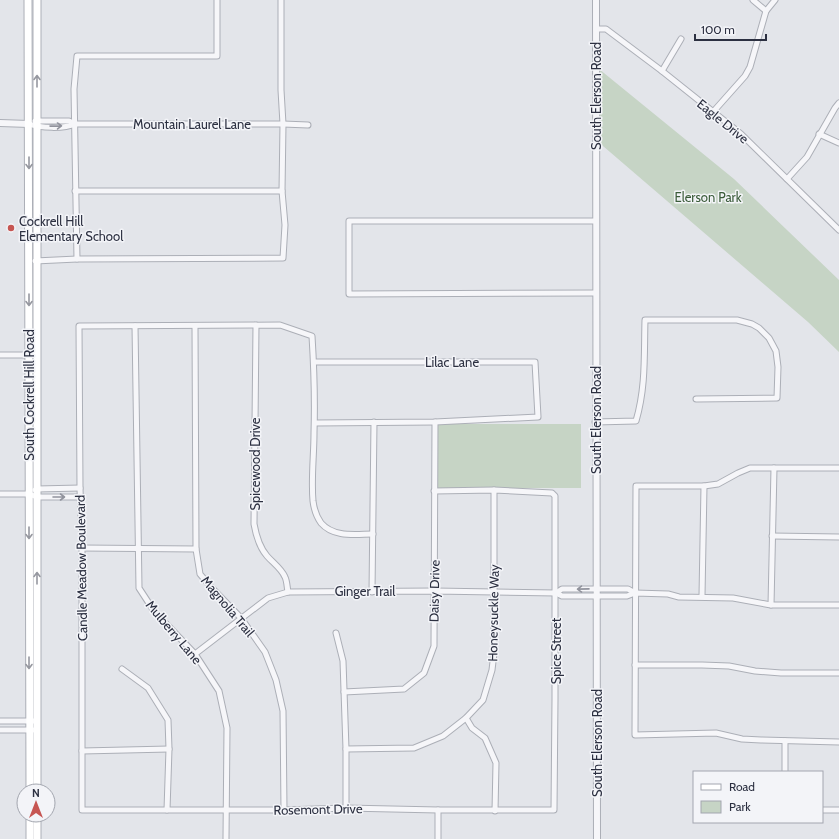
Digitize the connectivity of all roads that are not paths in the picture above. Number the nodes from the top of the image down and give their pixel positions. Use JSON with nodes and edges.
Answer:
{"nodes":[{"id":1,"x":28,"y":0,"type":"edge"},
{"id":2,"x":37,"y":0,"type":"edge"},
{"id":3,"x":217,"y":0,"type":"edge"},
{"id":4,"x":281,"y":0,"type":"edge"},
{"id":5,"x":596,"y":0,"type":"edge"},
{"id":6,"x":753,"y":0,"type":"edge"},
{"id":7,"x":775,"y":0,"type":"edge"},
{"id":8,"x":766,"y":11,"type":"junction"},
{"id":9,"x":596,"y":29,"type":"junction"},
{"id":10,"x":681,"y":39,"type":"dead end"},
{"id":11,"x":662,"y":71,"type":"junction"},
{"id":12,"x":839,"y":103,"type":"edge"},
{"id":13,"x":713,"y":112,"type":"junction"},
{"id":14,"x":0,"y":123,"type":"edge"},
{"id":15,"x":29,"y":124,"type":"junction"},
{"id":16,"x":37,"y":124,"type":"junction"},
{"id":17,"x":75,"y":124,"type":"junction"},
{"id":18,"x":283,"y":124,"type":"junction"},
{"id":19,"x":308,"y":125,"type":"dead end"},
{"id":20,"x":819,"y":134,"type":"junction"},
{"id":21,"x":839,"y":143,"type":"edge"},
{"id":22,"x":786,"y":179,"type":"junction"},
{"id":23,"x":282,"y":190,"type":"junction"},
{"id":24,"x":75,"y":191,"type":"junction"},
{"id":25,"x":596,"y":221,"type":"junction"},
{"id":26,"x":839,"y":230,"type":"edge"},
{"id":27,"x":77,"y":259,"type":"junction"},
{"id":28,"x":28,"y":261,"type":"junction"},
{"id":29,"x":37,"y":261,"type":"junction"},
{"id":30,"x":596,"y":293,"type":"junction"},
{"id":31,"x":256,"y":325,"type":"junction"},
{"id":32,"x":134,"y":326,"type":"junction"},
{"id":33,"x":195,"y":326,"type":"junction"},
{"id":34,"x":0,"y":355,"type":"edge"},
{"id":35,"x":29,"y":355,"type":"junction"},
{"id":36,"x":37,"y":355,"type":"junction"},
{"id":37,"x":314,"y":362,"type":"junction"},
{"id":38,"x":696,"y":399,"type":"dead end"},
{"id":39,"x":374,"y":422,"type":"junction"},
{"id":40,"x":435,"y":422,"type":"junction"},
{"id":41,"x":596,"y":422,"type":"junction"},
{"id":42,"x":315,"y":423,"type":"junction"},
{"id":43,"x":774,"y":468,"type":"junction"},
{"id":44,"x":839,"y":468,"type":"edge"},
{"id":45,"x":704,"y":486,"type":"junction"},
{"id":46,"x":37,"y":488,"type":"junction"},
{"id":47,"x":80,"y":488,"type":"junction"},
{"id":48,"x":494,"y":490,"type":"junction"},
{"id":49,"x":434,"y":491,"type":"junction"},
{"id":50,"x":0,"y":494,"type":"edge"},
{"id":51,"x":29,"y":494,"type":"junction"},
{"id":52,"x":37,"y":497,"type":"junction"},
{"id":53,"x":80,"y":497,"type":"junction"},
{"id":54,"x":373,"y":534,"type":"junction"},
{"id":55,"x":772,"y":536,"type":"junction"},
{"id":56,"x":839,"y":536,"type":"edge"},
{"id":57,"x":82,"y":548,"type":"junction"},
{"id":58,"x":137,"y":548,"type":"junction"},
{"id":59,"x":196,"y":549,"type":"junction"},
{"id":60,"x":596,"y":589,"type":"junction"},
{"id":61,"x":435,"y":591,"type":"junction"},
{"id":62,"x":288,"y":592,"type":"junction"},
{"id":63,"x":372,"y":592,"type":"junction"},
{"id":64,"x":494,"y":592,"type":"junction"},
{"id":65,"x":556,"y":593,"type":"junction"},
{"id":66,"x":635,"y":593,"type":"junction"},
{"id":67,"x":596,"y":596,"type":"junction"},
{"id":68,"x":702,"y":596,"type":"junction"},
{"id":69,"x":771,"y":605,"type":"junction"},
{"id":70,"x":839,"y":605,"type":"edge"},
{"id":71,"x":29,"y":617,"type":"junction"},
{"id":72,"x":37,"y":617,"type":"junction"},
{"id":73,"x":241,"y":618,"type":"junction"},
{"id":74,"x":336,"y":633,"type":"dead end"},
{"id":75,"x":195,"y":654,"type":"junction"},
{"id":76,"x":635,"y":665,"type":"junction"},
{"id":77,"x":122,"y":669,"type":"dead end"},
{"id":78,"x":839,"y":673,"type":"edge"},
{"id":79,"x":344,"y":692,"type":"junction"},
{"id":80,"x":466,"y":718,"type":"junction"},
{"id":81,"x":0,"y":721,"type":"edge"},
{"id":82,"x":29,"y":721,"type":"junction"},
{"id":83,"x":37,"y":721,"type":"junction"},
{"id":84,"x":0,"y":730,"type":"edge"},
{"id":85,"x":29,"y":730,"type":"junction"},
{"id":86,"x":37,"y":730,"type":"junction"},
{"id":87,"x":786,"y":741,"type":"junction"},
{"id":88,"x":839,"y":742,"type":"edge"},
{"id":89,"x":169,"y":749,"type":"junction"},
{"id":90,"x":346,"y":749,"type":"junction"},
{"id":91,"x":82,"y":751,"type":"junction"},
{"id":92,"x":786,"y":771,"type":"edge"},
{"id":93,"x":30,"y":783,"type":"edge"},
{"id":94,"x":37,"y":783,"type":"edge"},
{"id":95,"x":346,"y":808,"type":"junction"},
{"id":96,"x":82,"y":810,"type":"joint"},
{"id":97,"x":167,"y":810,"type":"junction"},
{"id":98,"x":226,"y":810,"type":"junction"},
{"id":99,"x":284,"y":810,"type":"junction"},
{"id":100,"x":438,"y":810,"type":"junction"},
{"id":101,"x":554,"y":810,"type":"joint"},
{"id":102,"x":823,"y":810,"type":"edge"},
{"id":103,"x":839,"y":810,"type":"edge"},
{"id":104,"x":495,"y":811,"type":"junction"},
{"id":105,"x":30,"y":823,"type":"edge"},
{"id":106,"x":37,"y":823,"type":"edge"},
{"id":107,"x":30,"y":839,"type":"edge"},
{"id":108,"x":37,"y":839,"type":"edge"},
{"id":109,"x":226,"y":839,"type":"edge"},
{"id":110,"x":438,"y":839,"type":"edge"},
{"id":111,"x":597,"y":839,"type":"edge"}],
"edges":[{"from":1,"to":15,"type":"main road","name":"South Cockrell Hill Road"},
{"from":16,"to":2,"type":"main road","name":"South Cockrell Hill Road","one_way":true},
{"from":3,"to":17,"type":"street"},
{"from":4,"to":18,"type":"street"},
{"from":5,"to":9,"type":"street","name":"South Elerson Road"},
{"from":6,"to":8,"type":"street"},
{"from":7,"to":8,"type":"street"},
{"from":8,"to":13,"type":"street"},
{"from":9,"to":11,"type":"street","name":"Eagle Drive"},
{"from":9,"to":25,"type":"street","name":"South Elerson Road"},
{"from":10,"to":11,"type":"street"},
{"from":11,"to":13,"type":"street","name":"Eagle Drive"},
{"from":12,"to":20,"type":"street"},
{"from":13,"to":22,"type":"street","name":"Eagle Drive"},
{"from":14,"to":15,"type":"street","name":"Mountain Laurel Lane"},
{"from":15,"to":16,"type":"street","name":"Mountain Laurel Lane"},
{"from":15,"to":28,"type":"main road","name":"South Cockrell Hill Road","one_way":true},
{"from":16,"to":17,"type":"street","name":"Mountain Laurel Lane"},
{"from":16,"to":29,"type":"main road","name":"South Cockrell Hill Road"},
{"from":17,"to":18,"type":"street","name":"Mountain Laurel Lane"},
{"from":17,"to":24,"type":"street"},
{"from":18,"to":19,"type":"street","name":"Mountain Laurel Lane"},
{"from":18,"to":23,"type":"street"},
{"from":20,"to":21,"type":"street"},
{"from":20,"to":22,"type":"street"},
{"from":22,"to":26,"type":"street","name":"Eagle Drive"},
{"from":23,"to":24,"type":"street"},
{"from":23,"to":27,"type":"street"},
{"from":24,"to":27,"type":"street"},
{"from":25,"to":30,"type":"street","name":"South Elerson Road"},
{"from":25,"to":30,"type":"street"},
{"from":27,"to":29,"type":"street"},
{"from":28,"to":29,"type":"street"},
{"from":28,"to":35,"type":"main road","name":"South Cockrell Hill Road","one_way":true},
{"from":29,"to":36,"type":"main road","name":"South Cockrell Hill Road"},
{"from":30,"to":41,"type":"street","name":"South Elerson Road"},
{"from":31,"to":33,"type":"street"},
{"from":31,"to":37,"type":"street"},
{"from":31,"to":62,"type":"street","name":"Spicewood Drive"},
{"from":32,"to":33,"type":"street"},
{"from":32,"to":47,"type":"street","name":"Candle Meadow Boulevard"},
{"from":32,"to":58,"type":"street","name":"Mulberry Lane"},
{"from":33,"to":59,"type":"street","name":"Magnolia Trail"},
{"from":34,"to":35,"type":"street"},
{"from":35,"to":36,"type":"street"},
{"from":35,"to":51,"type":"main road","name":"South Cockrell Hill Road"},
{"from":36,"to":46,"type":"main road","name":"South Cockrell Hill Road"},
{"from":37,"to":40,"type":"street","name":"Lilac Lane"},
{"from":37,"to":42,"type":"street"},
{"from":38,"to":41,"type":"street"},
{"from":39,"to":40,"type":"street"},
{"from":39,"to":42,"type":"street"},
{"from":39,"to":54,"type":"street"},
{"from":40,"to":49,"type":"street","name":"Daisy Drive"},
{"from":41,"to":60,"type":"street","name":"South Elerson Road"},
{"from":42,"to":54,"type":"street"},
{"from":43,"to":44,"type":"street"},
{"from":43,"to":45,"type":"street"},
{"from":43,"to":55,"type":"street"},
{"from":45,"to":66,"type":"street"},
{"from":45,"to":68,"type":"street"},
{"from":46,"to":47,"type":"street"},
{"from":46,"to":51,"type":"street"},
{"from":46,"to":52,"type":"main road","name":"South Cockrell Hill Road"},
{"from":47,"to":53,"type":"street","name":"Candle Meadow Boulevard"},
{"from":48,"to":49,"type":"street"},
{"from":48,"to":64,"type":"street","name":"Honeysuckle Way"},
{"from":48,"to":65,"type":"street","name":"Spice Street"},
{"from":49,"to":61,"type":"street","name":"Daisy Drive"},
{"from":50,"to":51,"type":"street"},
{"from":51,"to":52,"type":"street"},
{"from":51,"to":71,"type":"main road","name":"South Cockrell Hill Road","one_way":true},
{"from":52,"to":53,"type":"street","one_way":true},
{"from":72,"to":52,"type":"main road","name":"South Cockrell Hill Road","one_way":true},
{"from":53,"to":57,"type":"street","name":"Candle Meadow Boulevard"},
{"from":54,"to":63,"type":"street"},
{"from":55,"to":56,"type":"street"},
{"from":55,"to":69,"type":"street"},
{"from":57,"to":58,"type":"street"},
{"from":57,"to":91,"type":"street","name":"Candle Meadow Boulevard"},
{"from":58,"to":59,"type":"street"},
{"from":58,"to":75,"type":"street","name":"Mulberry Lane"},
{"from":59,"to":73,"type":"street","name":"Magnolia Trail"},
{"from":60,"to":65,"type":"street","name":"Ginger Trail","one_way":true},
{"from":60,"to":66,"type":"street","name":"Ginger Trail"},
{"from":60,"to":67,"type":"street","name":"South Elerson Road"},
{"from":61,"to":63,"type":"street","name":"Ginger Trail"},
{"from":61,"to":64,"type":"street","name":"Ginger Trail"},
{"from":61,"to":79,"type":"street","name":"Daisy Drive"},
{"from":62,"to":63,"type":"street","name":"Ginger Trail"},
{"from":62,"to":73,"type":"street","name":"Ginger Trail"},
{"from":64,"to":65,"type":"street","name":"Ginger Trail"},
{"from":64,"to":80,"type":"street","name":"Honeysuckle Way"},
{"from":65,"to":67,"type":"street","name":"Ginger Trail"},
{"from":65,"to":101,"type":"street","name":"Spice Street"},
{"from":66,"to":67,"type":"street","name":"Ginger Trail"},
{"from":66,"to":68,"type":"street","name":"Ginger Trail"},
{"from":66,"to":76,"type":"street"},
{"from":67,"to":111,"type":"street","name":"South Elerson Road"},
{"from":68,"to":69,"type":"street","name":"Ginger Trail"},
{"from":69,"to":70,"type":"street","name":"Ginger Trail"},
{"from":71,"to":72,"type":"main road"},
{"from":71,"to":82,"type":"main road","name":"South Cockrell Hill Road","one_way":true},
{"from":72,"to":83,"type":"main road","name":"South Cockrell Hill Road"},
{"from":73,"to":75,"type":"street","name":"Ginger Trail"},
{"from":73,"to":99,"type":"street","name":"Magnolia Trail"},
{"from":74,"to":79,"type":"street"},
{"from":75,"to":98,"type":"street","name":"Mulberry Lane"},
{"from":76,"to":78,"type":"street"},
{"from":76,"to":87,"type":"street"},
{"from":77,"to":89,"type":"street"},
{"from":79,"to":90,"type":"street"},
{"from":80,"to":90,"type":"street","name":"Honeysuckle Way"},
{"from":80,"to":104,"type":"street"},
{"from":81,"to":82,"type":"street"},
{"from":82,"to":83,"type":"street"},
{"from":82,"to":85,"type":"main road","name":"South Cockrell Hill Road"},
{"from":83,"to":86,"type":"main road","name":"South Cockrell Hill Road"},
{"from":84,"to":85,"type":"street"},
{"from":85,"to":86,"type":"street"},
{"from":85,"to":93,"type":"main road","name":"South Cockrell Hill Road"},
{"from":86,"to":94,"type":"main road","name":"South Cockrell Hill Road"},
{"from":87,"to":88,"type":"street"},
{"from":87,"to":92,"type":"street"},
{"from":89,"to":91,"type":"street"},
{"from":89,"to":97,"type":"street"},
{"from":90,"to":95,"type":"street"},
{"from":91,"to":96,"type":"street","name":"Candle Meadow Boulevard"},
{"from":95,"to":99,"type":"street","name":"Rosemont Drive"},
{"from":95,"to":100,"type":"street","name":"Rosemont Drive"},
{"from":96,"to":97,"type":"street","name":"Rosemont Drive"},
{"from":97,"to":98,"type":"street","name":"Rosemont Drive"},
{"from":98,"to":99,"type":"street","name":"Rosemont Drive"},
{"from":98,"to":109,"type":"street","name":"Mulberry Lane"},
{"from":100,"to":104,"type":"street","name":"Rosemont Drive"},
{"from":100,"to":110,"type":"street"},
{"from":101,"to":104,"type":"street","name":"Rosemont Drive"},
{"from":102,"to":103,"type":"street"},
{"from":105,"to":107,"type":"main road"},
{"from":106,"to":108,"type":"main road"}]}
